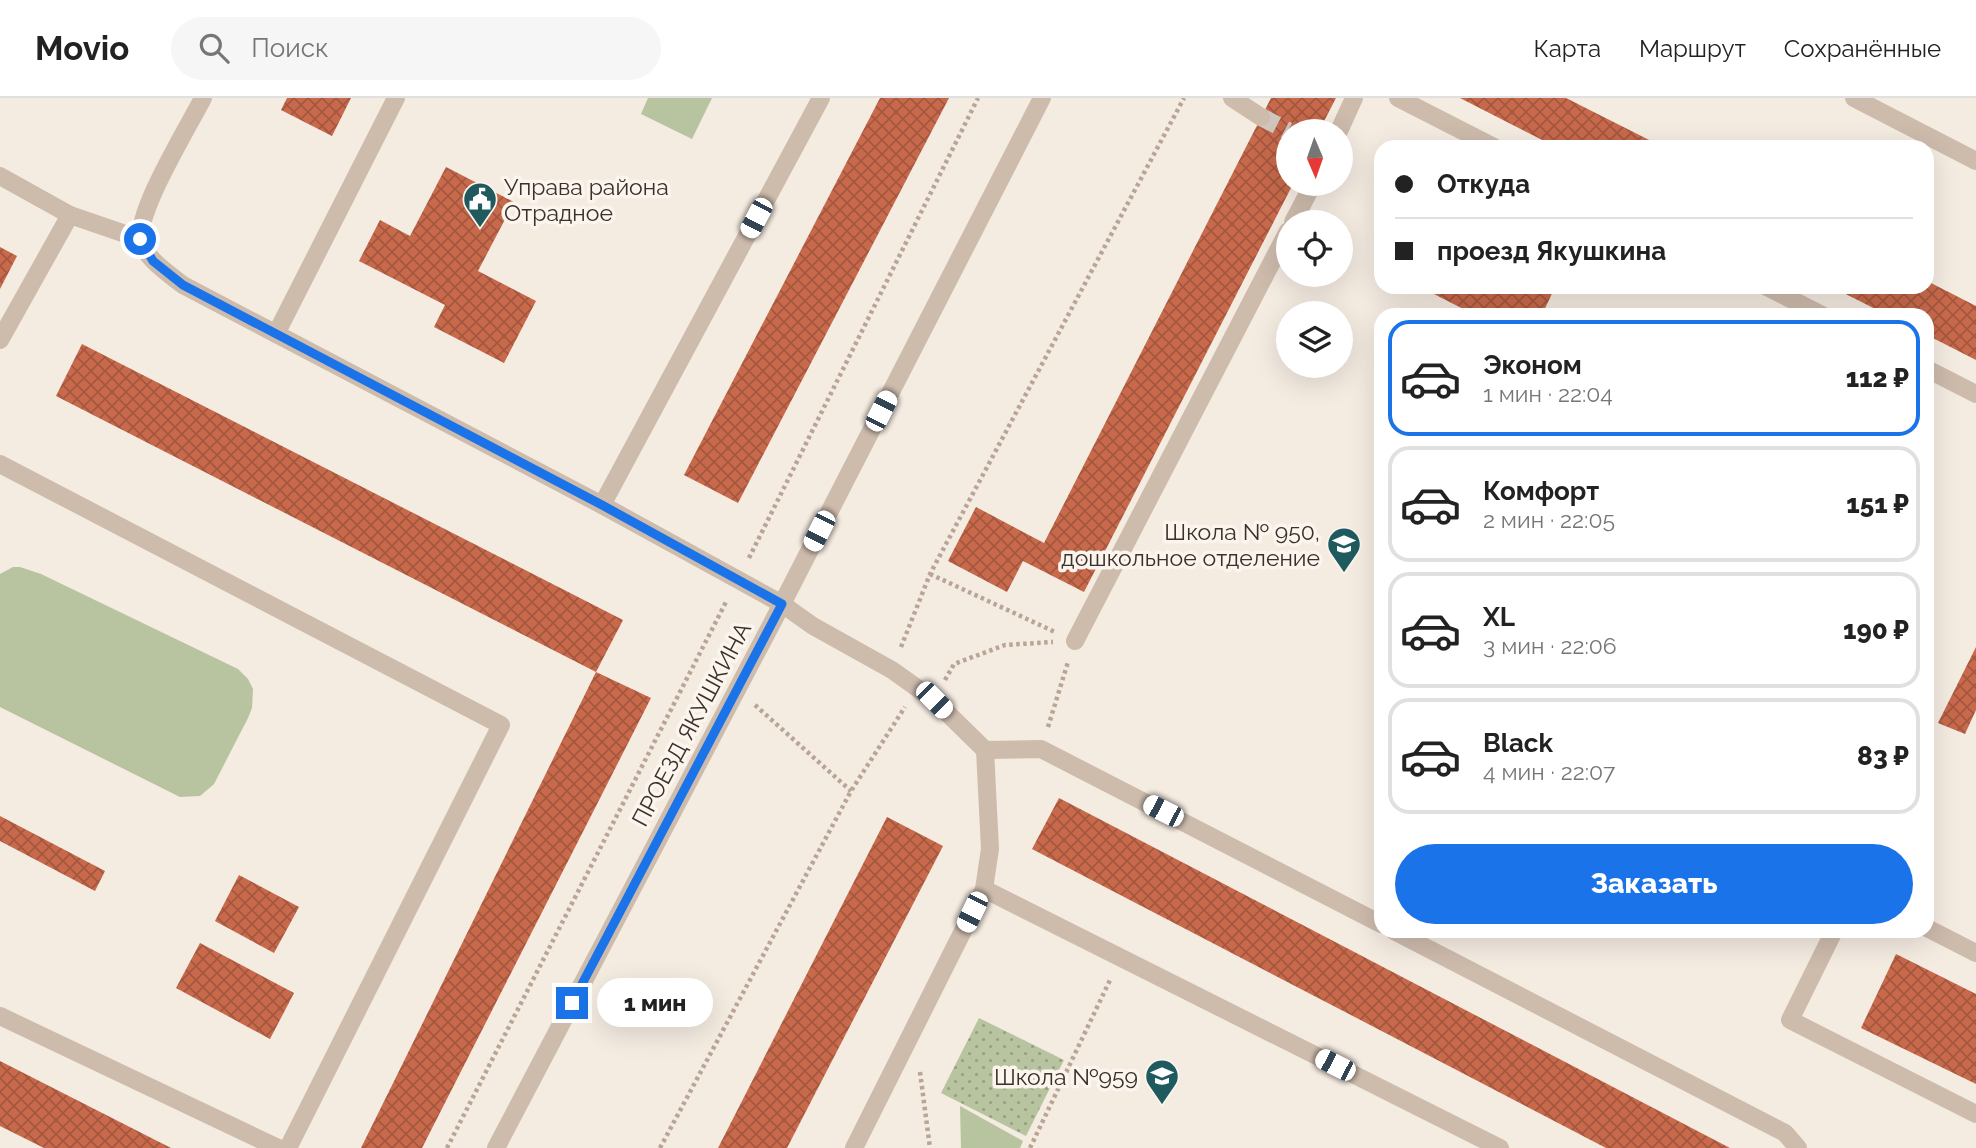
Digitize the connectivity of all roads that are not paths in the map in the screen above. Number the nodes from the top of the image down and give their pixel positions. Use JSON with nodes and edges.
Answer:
{"nodes":[{"id":1,"x":203,"y":98,"type":"edge"},
{"id":2,"x":396,"y":98,"type":"edge"},
{"id":3,"x":821,"y":98,"type":"edge"},
{"id":4,"x":1042,"y":98,"type":"edge"},
{"id":5,"x":1232,"y":98,"type":"edge"},
{"id":6,"x":1354,"y":98,"type":"edge"},
{"id":7,"x":1398,"y":98,"type":"edge"},
{"id":8,"x":1854,"y":98,"type":"edge"},
{"id":9,"x":1261,"y":117,"type":"tunnel mouth"},
{"id":10,"x":1344,"y":119,"type":"edge"},
{"id":11,"x":1480,"y":140,"type":"edge"},
{"id":12,"x":1976,"y":161,"type":"edge"},
{"id":13,"x":0,"y":176,"type":"edge"},
{"id":14,"x":70,"y":215,"type":"junction"},
{"id":15,"x":140,"y":239,"type":"junction"},
{"id":16,"x":1276,"y":254,"type":"edge"},
{"id":17,"x":1781,"y":294,"type":"edge"},
{"id":18,"x":1808,"y":308,"type":"edge"},
{"id":19,"x":276,"y":334,"type":"junction"},
{"id":20,"x":0,"y":340,"type":"edge"},
{"id":21,"x":1934,"y":373,"type":"edge"},
{"id":22,"x":1976,"y":394,"type":"edge"},
{"id":23,"x":0,"y":464,"type":"edge"},
{"id":24,"x":602,"y":505,"type":"junction"},
{"id":25,"x":782,"y":604,"type":"junction"},
{"id":26,"x":1075,"y":641,"type":"road end"},
{"id":27,"x":985,"y":750,"type":"junction"},
{"id":28,"x":984,"y":889,"type":"junction"},
{"id":29,"x":1374,"y":920,"type":"edge"},
{"id":30,"x":1934,"y":932,"type":"edge"},
{"id":31,"x":1408,"y":938,"type":"edge"},
{"id":32,"x":1831,"y":938,"type":"edge"},
{"id":33,"x":1976,"y":953,"type":"edge"},
{"id":34,"x":0,"y":1016,"type":"edge"},
{"id":35,"x":1976,"y":1114,"type":"edge"},
{"id":36,"x":278,"y":1148,"type":"edge"},
{"id":37,"x":288,"y":1148,"type":"edge"},
{"id":38,"x":496,"y":1148,"type":"edge"},
{"id":39,"x":854,"y":1148,"type":"edge"},
{"id":40,"x":1500,"y":1148,"type":"edge"},
{"id":41,"x":1798,"y":1148,"type":"edge"}],
"edges":[{"from":1,"to":15,"type":"street"},
{"from":2,"to":19,"type":"street"},
{"from":3,"to":24,"type":"street"},
{"from":4,"to":25,"type":"street","name":"ПРОЕЗД ЯКУШКИНА"},
{"from":5,"to":9,"type":"street"},
{"from":6,"to":10,"type":"street"},
{"from":7,"to":11,"type":"street"},
{"from":8,"to":12,"type":"street"},
{"from":13,"to":14,"type":"street"},
{"from":14,"to":15,"type":"street"},
{"from":14,"to":20,"type":"street"},
{"from":15,"to":19,"type":"street"},
{"from":16,"to":26,"type":"street"},
{"from":17,"to":18,"type":"street"},
{"from":19,"to":24,"type":"street"},
{"from":21,"to":22,"type":"street"},
{"from":23,"to":37,"type":"street"},
{"from":24,"to":25,"type":"street"},
{"from":25,"to":27,"type":"street"},
{"from":25,"to":38,"type":"street","name":"ПРОЕЗД ЯКУШКИНА"},
{"from":27,"to":28,"type":"street"},
{"from":27,"to":29,"type":"street"},
{"from":28,"to":39,"type":"street"},
{"from":28,"to":40,"type":"street"},
{"from":30,"to":33,"type":"street"},
{"from":31,"to":41,"type":"street"},
{"from":32,"to":35,"type":"street"},
{"from":34,"to":36,"type":"street"}]}
